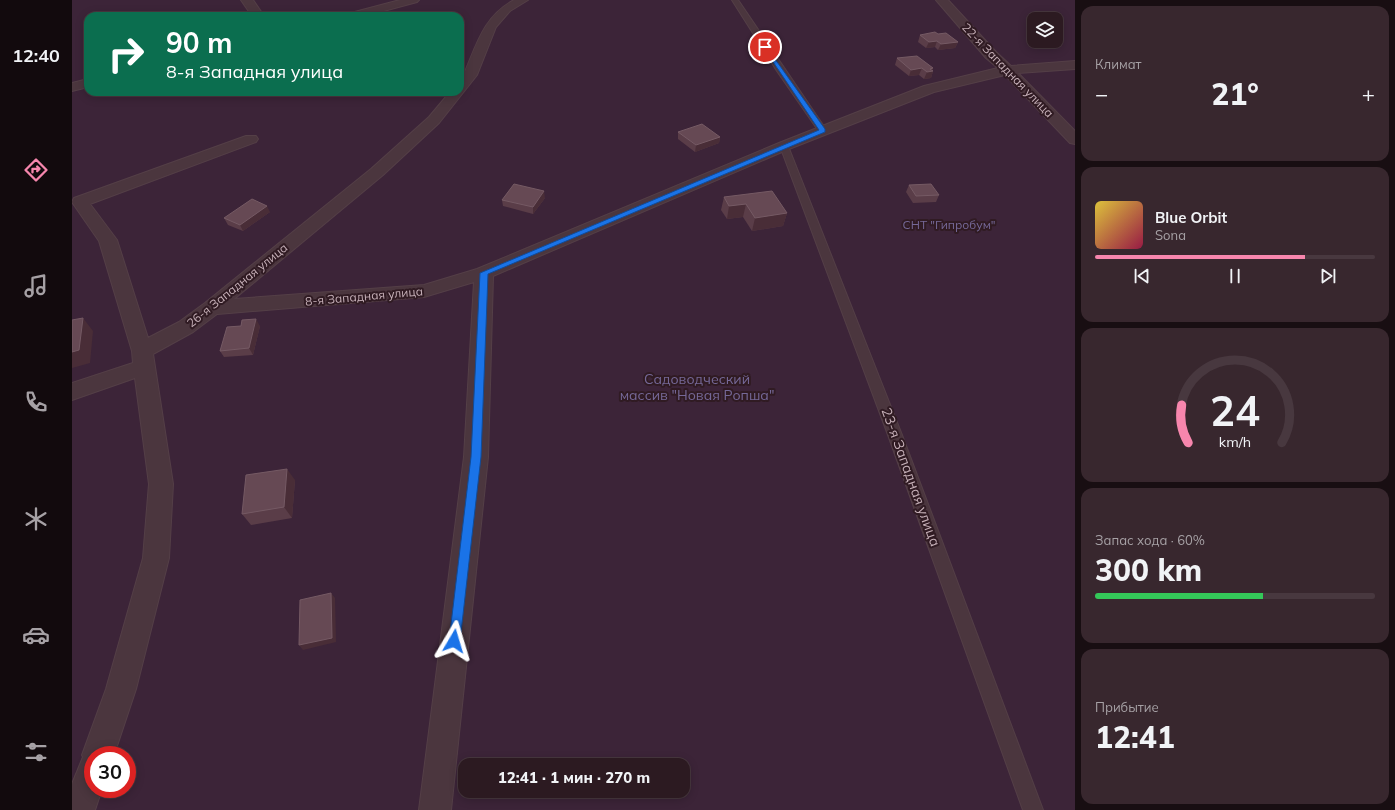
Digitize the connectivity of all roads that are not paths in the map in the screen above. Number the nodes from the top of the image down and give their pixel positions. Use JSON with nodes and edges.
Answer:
{"nodes":[{"id":1,"x":247,"y":0,"type":"edge"},
{"id":2,"x":413,"y":0,"type":"edge"},
{"id":3,"x":522,"y":0,"type":"edge"},
{"id":4,"x":735,"y":0,"type":"edge"},
{"id":5,"x":942,"y":0,"type":"edge"},
{"id":6,"x":255,"y":12,"type":"edge"},
{"id":7,"x":366,"y":12,"type":"edge"},
{"id":8,"x":1075,"y":65,"type":"edge"},
{"id":9,"x":1008,"y":70,"type":"junction"},
{"id":10,"x":464,"y":83,"type":"edge"},
{"id":11,"x":84,"y":84,"type":"edge"},
{"id":12,"x":72,"y":87,"type":"edge"},
{"id":13,"x":454,"y":96,"type":"edge"},
{"id":14,"x":823,"y":131,"type":"junction"},
{"id":15,"x":251,"y":139,"type":"dead end"},
{"id":16,"x":1075,"y":140,"type":"edge"},
{"id":17,"x":784,"y":146,"type":"junction"},
{"id":18,"x":484,"y":273,"type":"junction"},
{"id":19,"x":212,"y":308,"type":"junction"},
{"id":20,"x":143,"y":359,"type":"junction"},
{"id":21,"x":72,"y":392,"type":"edge"},
{"id":22,"x":101,"y":746,"type":"edge"},
{"id":23,"x":84,"y":794,"type":"edge"},
{"id":24,"x":78,"y":810,"type":"edge"},
{"id":25,"x":435,"y":810,"type":"edge"},
{"id":26,"x":1033,"y":810,"type":"edge"}],
"edges":[{"from":1,"to":6,"type":"street"},
{"from":2,"to":7,"type":"street"},
{"from":3,"to":10,"type":"street"},
{"from":4,"to":14,"type":"lane"},
{"from":5,"to":9,"type":"street","name":"22-я Западная улица"},
{"from":8,"to":9,"type":"street","name":"8-я Западная улица"},
{"from":9,"to":14,"type":"street","name":"8-я Западная улица"},
{"from":9,"to":16,"type":"street","name":"22-я Западная улица"},
{"from":11,"to":12,"type":"street"},
{"from":13,"to":19,"type":"street","name":"26-я Западная улица"},
{"from":14,"to":17,"type":"street","name":"8-я Западная улица"},
{"from":15,"to":20,"type":"street"},
{"from":17,"to":18,"type":"street","name":"8-я Западная улица"},
{"from":17,"to":26,"type":"lane","name":"23-я Западная улица"},
{"from":18,"to":19,"type":"street","name":"8-я Западная улица"},
{"from":18,"to":25,"type":"street"},
{"from":19,"to":20,"type":"street","name":"26-я Западная улица"},
{"from":20,"to":21,"type":"street","name":"26-я Западная улица"},
{"from":20,"to":22,"type":"street"},
{"from":23,"to":24,"type":"street"}]}
